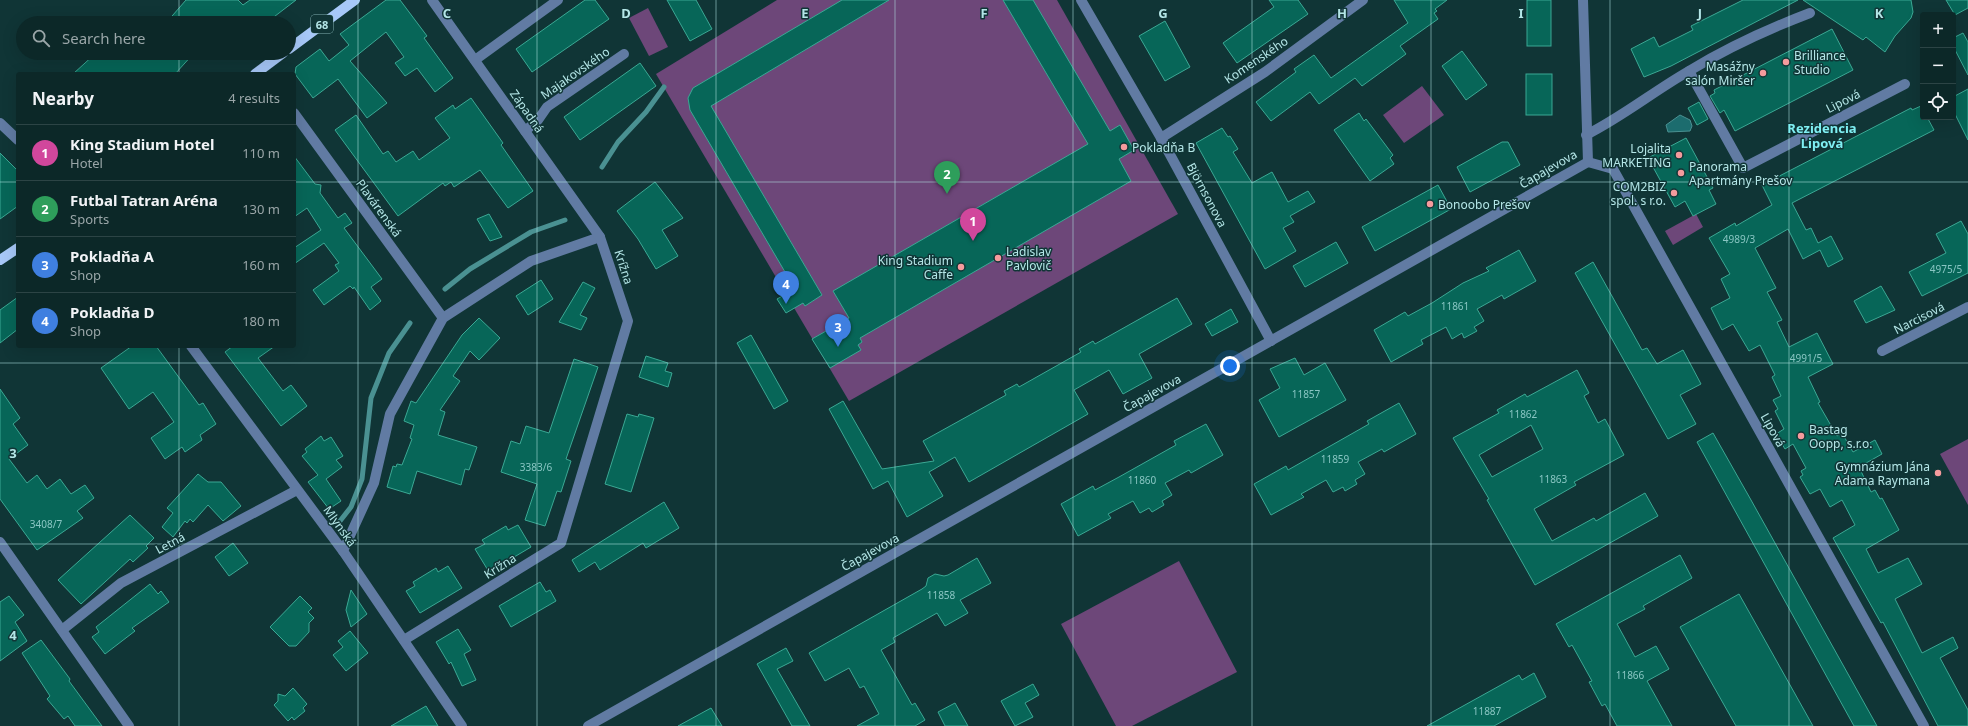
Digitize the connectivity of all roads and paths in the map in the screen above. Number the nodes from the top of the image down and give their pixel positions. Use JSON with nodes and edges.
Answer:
{"nodes":[{"id":1,"x":355,"y":0,"type":"edge"},
{"id":2,"x":432,"y":0,"type":"edge"},
{"id":3,"x":558,"y":0,"type":"edge"},
{"id":4,"x":1081,"y":0,"type":"edge"},
{"id":5,"x":1363,"y":0,"type":"edge"},
{"id":6,"x":1583,"y":0,"type":"edge"},
{"id":7,"x":1810,"y":13,"type":"dead end"},
{"id":8,"x":296,"y":44,"type":"edge"},
{"id":9,"x":624,"y":54,"type":"dead end"},
{"id":10,"x":275,"y":60,"type":"edge"},
{"id":11,"x":474,"y":60,"type":"junction"},
{"id":12,"x":1689,"y":71,"type":"junction"},
{"id":13,"x":260,"y":72,"type":"edge"},
{"id":14,"x":1905,"y":84,"type":"dead end"},
{"id":15,"x":296,"y":116,"type":"edge"},
{"id":16,"x":0,"y":123,"type":"edge"},
{"id":17,"x":525,"y":130,"type":"junction"},
{"id":18,"x":1586,"y":135,"type":"junction"},
{"id":19,"x":16,"y":138,"type":"edge"},
{"id":20,"x":1161,"y":138,"type":"junction"},
{"id":21,"x":1588,"y":162,"type":"junction"},
{"id":22,"x":600,"y":237,"type":"junction"},
{"id":23,"x":16,"y":249,"type":"edge"},
{"id":24,"x":0,"y":260,"type":"edge"},
{"id":25,"x":1968,"y":307,"type":"edge"},
{"id":26,"x":443,"y":318,"type":"junction"},
{"id":27,"x":1271,"y":341,"type":"junction"},
{"id":28,"x":192,"y":348,"type":"edge"},
{"id":29,"x":1882,"y":351,"type":"dead end"},
{"id":30,"x":297,"y":490,"type":"junction"},
{"id":31,"x":0,"y":542,"type":"edge"},
{"id":32,"x":343,"y":551,"type":"junction"},
{"id":33,"x":62,"y":630,"type":"junction"},
{"id":34,"x":404,"y":640,"type":"junction"},
{"id":35,"x":129,"y":726,"type":"edge"},
{"id":36,"x":462,"y":726,"type":"edge"},
{"id":37,"x":588,"y":726,"type":"edge"},
{"id":38,"x":1924,"y":726,"type":"edge"}],
"edges":[{"from":1,"to":8,"type":"main road","number":"68"},
{"from":2,"to":11,"type":"street","name":"Západná"},
{"from":3,"to":11,"type":"street"},
{"from":4,"to":20,"type":"street","name":"Björnsonova"},
{"from":5,"to":20,"type":"street","name":"Komenského"},
{"from":6,"to":18,"type":"street","name":"Čapajevova"},
{"from":7,"to":12,"type":"street"},
{"from":9,"to":17,"type":"street","name":"Majakovského"},
{"from":10,"to":13,"type":"main road"},
{"from":11,"to":17,"type":"street","name":"Západná"},
{"from":12,"to":14,"type":"street","name":"Lipová"},
{"from":12,"to":18,"type":"street"},
{"from":15,"to":26,"type":"street","name":"Plavárenská"},
{"from":16,"to":19,"type":"street"},
{"from":17,"to":22,"type":"street","name":"Západná"},
{"from":18,"to":21,"type":"street","name":"Čapajevova"},
{"from":20,"to":27,"type":"street","name":"Björnsonova"},
{"from":21,"to":27,"type":"street","name":"Čapajevova"},
{"from":21,"to":38,"type":"street","name":"Lipová"},
{"from":22,"to":26,"type":"street"},
{"from":22,"to":34,"type":"street","name":"Krížna"},
{"from":23,"to":24,"type":"main road"},
{"from":25,"to":29,"type":"street","name":"Narcisová"},
{"from":26,"to":32,"type":"street"},
{"from":27,"to":37,"type":"street","name":"Čapajevova"},
{"from":28,"to":30,"type":"street","name":"Mlynská"},
{"from":30,"to":32,"type":"street","name":"Mlynská"},
{"from":30,"to":33,"type":"street","name":"Letná"},
{"from":31,"to":33,"type":"street"},
{"from":32,"to":34,"type":"street","name":"Mlynská"},
{"from":33,"to":35,"type":"street"},
{"from":34,"to":36,"type":"street","name":"Mlynská"}]}
